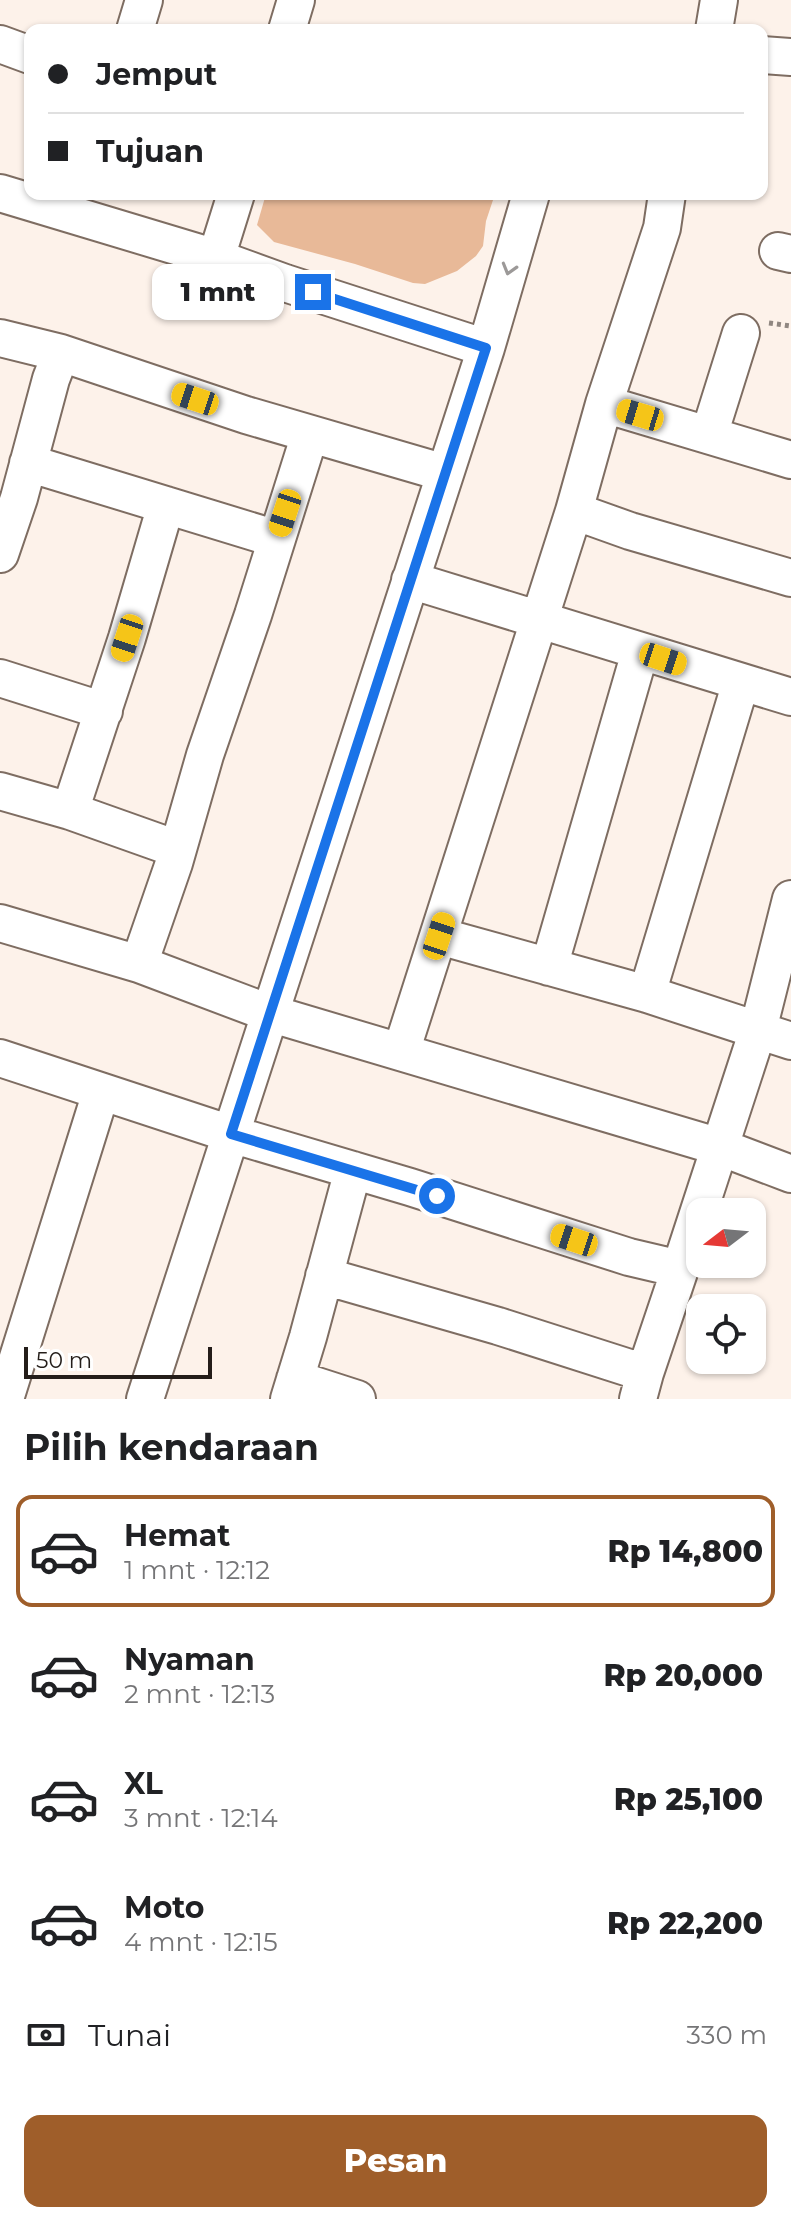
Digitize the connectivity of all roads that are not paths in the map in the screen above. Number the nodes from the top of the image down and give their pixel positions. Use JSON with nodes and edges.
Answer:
{"nodes":[{"id":1,"x":144,"y":0,"type":"edge"},
{"id":2,"x":296,"y":0,"type":"edge"},
{"id":3,"x":719,"y":0,"type":"edge"},
{"id":4,"x":137,"y":24,"type":"edge"},
{"id":5,"x":289,"y":24,"type":"edge"},
{"id":6,"x":715,"y":24,"type":"edge"},
{"id":7,"x":0,"y":44,"type":"edge"},
{"id":8,"x":24,"y":53,"type":"edge"},
{"id":9,"x":768,"y":55,"type":"edge"},
{"id":10,"x":791,"y":57,"type":"edge"},
{"id":11,"x":0,"y":193,"type":"edge"},
{"id":12,"x":24,"y":197,"type":"edge"},
{"id":13,"x":47,"y":200,"type":"edge"},
{"id":14,"x":234,"y":200,"type":"edge"},
{"id":15,"x":529,"y":200,"type":"edge"},
{"id":16,"x":666,"y":200,"type":"edge"},
{"id":17,"x":80,"y":205,"type":"edge"},
{"id":18,"x":216,"y":258,"type":"junction"},
{"id":19,"x":741,"y":333,"type":"dead end"},
{"id":20,"x":0,"y":338,"type":"edge"},
{"id":21,"x":486,"y":348,"type":"junction"},
{"id":22,"x":61,"y":353,"type":"junction"},
{"id":23,"x":604,"y":404,"type":"junction"},
{"id":24,"x":310,"y":434,"type":"junction"},
{"id":25,"x":709,"y":435,"type":"junction"},
{"id":26,"x":791,"y":460,"type":"edge"},
{"id":27,"x":28,"y":463,"type":"junction"},
{"id":28,"x":445,"y":473,"type":"junction"},
{"id":29,"x":166,"y":505,"type":"junction"},
{"id":30,"x":574,"y":511,"type":"junction"},
{"id":31,"x":277,"y":539,"type":"junction"},
{"id":32,"x":0,"y":554,"type":"edge"},
{"id":33,"x":791,"y":577,"type":"edge"},
{"id":34,"x":410,"y":580,"type":"junction"},
{"id":35,"x":538,"y":620,"type":"junction"},
{"id":36,"x":640,"y":652,"type":"junction"},
{"id":37,"x":0,"y":678,"type":"edge"},
{"id":38,"x":741,"y":682,"type":"junction"},
{"id":39,"x":791,"y":697,"type":"edge"},
{"id":40,"x":104,"y":711,"type":"junction"},
{"id":41,"x":0,"y":791,"type":"edge"},
{"id":42,"x":70,"y":811,"type":"junction"},
{"id":43,"x":177,"y":849,"type":"junction"},
{"id":44,"x":791,"y":899,"type":"edge"},
{"id":45,"x":0,"y":923,"type":"edge"},
{"id":46,"x":439,"y":936,"type":"junction"},
{"id":47,"x":139,"y":964,"type":"junction"},
{"id":48,"x":549,"y":967,"type":"junction"},
{"id":49,"x":647,"y":994,"type":"junction"},
{"id":50,"x":269,"y":1013,"type":"junction"},
{"id":51,"x":774,"y":1036,"type":"edge"},
{"id":52,"x":401,"y":1052,"type":"junction"},
{"id":53,"x":0,"y":1058,"type":"edge"},
{"id":54,"x":101,"y":1092,"type":"junction"},
{"id":55,"x":231,"y":1134,"type":"junction"},
{"id":56,"x":720,"y":1147,"type":"junction"},
{"id":57,"x":353,"y":1170,"type":"junction"},
{"id":58,"x":791,"y":1174,"type":"edge"},
{"id":59,"x":680,"y":1269,"type":"junction"},
{"id":60,"x":324,"y":1276,"type":"junction"},
{"id":61,"x":641,"y":1386,"type":"edge"},
{"id":62,"x":292,"y":1389,"type":"edge"},
{"id":63,"x":5,"y":1399,"type":"edge"},
{"id":64,"x":145,"y":1399,"type":"edge"},
{"id":65,"x":357,"y":1399,"type":"edge"}],
"edges":[{"from":1,"to":4,"type":"street"},
{"from":2,"to":5,"type":"street"},
{"from":3,"to":6,"type":"street"},
{"from":7,"to":8,"type":"street"},
{"from":9,"to":10,"type":"street"},
{"from":11,"to":12,"type":"street"},
{"from":13,"to":17,"type":"street"},
{"from":14,"to":18,"type":"street"},
{"from":15,"to":21,"type":"street","one_way":true},
{"from":16,"to":23,"type":"street"},
{"from":17,"to":18,"type":"street"},
{"from":18,"to":21,"type":"street"},
{"from":19,"to":25,"type":"street"},
{"from":20,"to":22,"type":"street"},
{"from":21,"to":28,"type":"street"},
{"from":22,"to":24,"type":"street"},
{"from":22,"to":27,"type":"street"},
{"from":23,"to":25,"type":"street"},
{"from":23,"to":30,"type":"street"},
{"from":24,"to":28,"type":"street"},
{"from":24,"to":31,"type":"street"},
{"from":25,"to":26,"type":"street"},
{"from":27,"to":29,"type":"street"},
{"from":27,"to":32,"type":"street"},
{"from":28,"to":34,"type":"street"},
{"from":29,"to":31,"type":"street"},
{"from":29,"to":40,"type":"street"},
{"from":30,"to":33,"type":"street"},
{"from":30,"to":35,"type":"street"},
{"from":31,"to":43,"type":"street"},
{"from":34,"to":35,"type":"street"},
{"from":34,"to":50,"type":"street"},
{"from":35,"to":36,"type":"street"},
{"from":35,"to":46,"type":"street"},
{"from":36,"to":38,"type":"street"},
{"from":36,"to":48,"type":"street"},
{"from":37,"to":40,"type":"street"},
{"from":38,"to":39,"type":"street"},
{"from":38,"to":49,"type":"street"},
{"from":40,"to":42,"type":"street"},
{"from":41,"to":42,"type":"street"},
{"from":42,"to":43,"type":"street"},
{"from":43,"to":47,"type":"street"},
{"from":44,"to":51,"type":"street"},
{"from":45,"to":47,"type":"street"},
{"from":46,"to":48,"type":"street"},
{"from":46,"to":52,"type":"street"},
{"from":47,"to":50,"type":"street"},
{"from":48,"to":49,"type":"street"},
{"from":49,"to":51,"type":"street"},
{"from":50,"to":52,"type":"street"},
{"from":50,"to":55,"type":"street"},
{"from":51,"to":56,"type":"street"},
{"from":52,"to":56,"type":"street"},
{"from":53,"to":54,"type":"street"},
{"from":54,"to":55,"type":"street"},
{"from":54,"to":63,"type":"street"},
{"from":55,"to":57,"type":"street"},
{"from":55,"to":64,"type":"street"},
{"from":56,"to":58,"type":"street"},
{"from":56,"to":59,"type":"street"},
{"from":57,"to":59,"type":"street"},
{"from":57,"to":60,"type":"street"},
{"from":59,"to":61,"type":"street"},
{"from":60,"to":61,"type":"street"},
{"from":60,"to":62,"type":"street"},
{"from":62,"to":65,"type":"street"}]}
